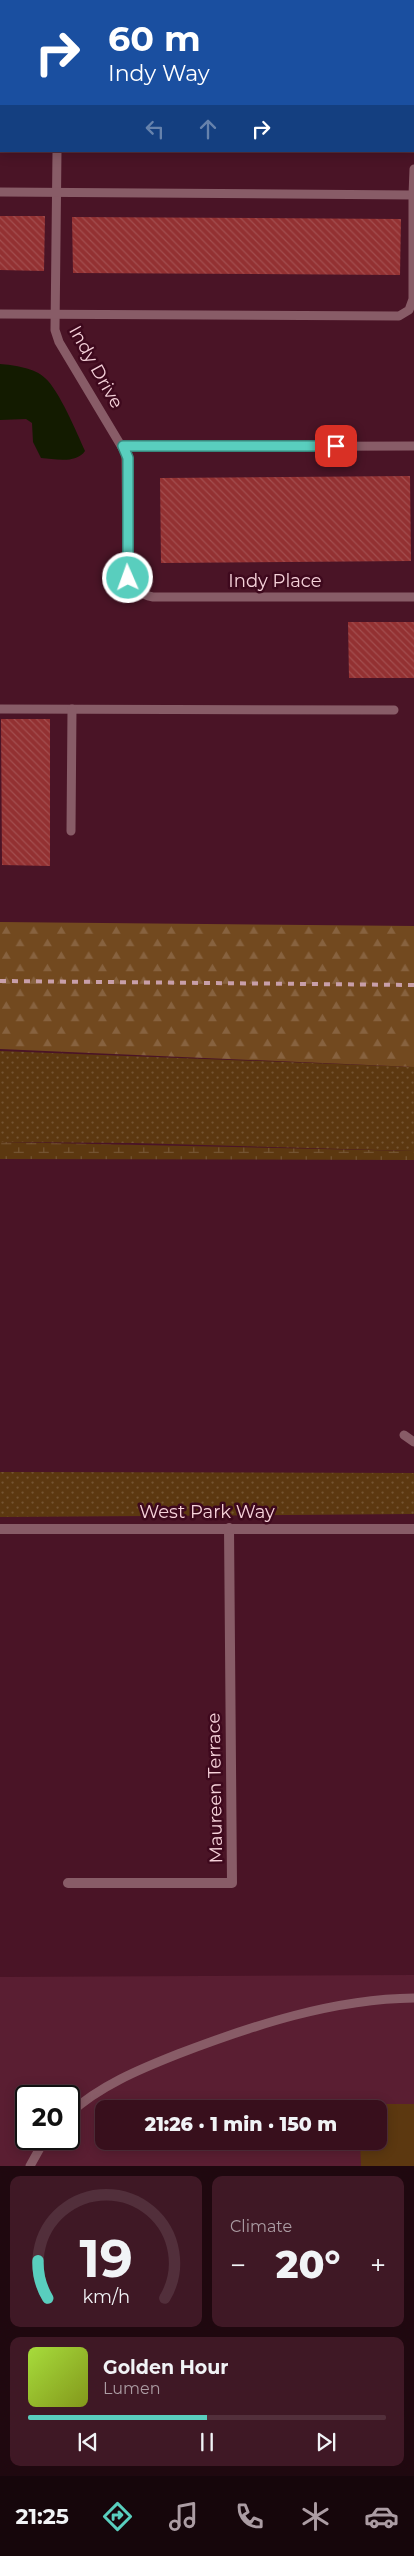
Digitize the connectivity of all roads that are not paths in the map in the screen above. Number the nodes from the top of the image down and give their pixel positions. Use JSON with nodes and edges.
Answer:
{"nodes":[{"id":1,"x":57,"y":152,"type":"edge"},
{"id":2,"x":414,"y":169,"type":"edge"},
{"id":3,"x":0,"y":192,"type":"edge"},
{"id":4,"x":57,"y":192,"type":"junction"},
{"id":5,"x":413,"y":195,"type":"edge"},
{"id":6,"x":0,"y":314,"type":"edge"},
{"id":7,"x":55,"y":315,"type":"junction"},
{"id":8,"x":123,"y":446,"type":"junction"},
{"id":9,"x":414,"y":446,"type":"edge"},
{"id":10,"x":136,"y":590,"type":"joint"},
{"id":11,"x":414,"y":597,"type":"edge"},
{"id":12,"x":0,"y":709,"type":"edge"},
{"id":13,"x":72,"y":709,"type":"junction"},
{"id":14,"x":394,"y":710,"type":"dead end"},
{"id":15,"x":71,"y":831,"type":"dead end"},
{"id":16,"x":404,"y":1435,"type":"dead end"},
{"id":17,"x":414,"y":1442,"type":"edge"},
{"id":18,"x":229,"y":1528,"type":"junction"},
{"id":19,"x":0,"y":1529,"type":"edge"},
{"id":20,"x":414,"y":1529,"type":"edge"},
{"id":21,"x":68,"y":1883,"type":"dead end"},
{"id":22,"x":414,"y":1998,"type":"edge"},
{"id":23,"x":80,"y":2104,"type":"edge"},
{"id":24,"x":39,"y":2150,"type":"edge"},
{"id":25,"x":30,"y":2166,"type":"edge"}],
"edges":[{"from":1,"to":4,"type":"lane","name":"Indy Drive"},
{"from":2,"to":5,"type":"lane"},
{"from":3,"to":4,"type":"lane"},
{"from":4,"to":5,"type":"lane"},
{"from":4,"to":7,"type":"lane","name":"Indy Drive"},
{"from":5,"to":7,"type":"lane"},
{"from":6,"to":7,"type":"lane"},
{"from":7,"to":8,"type":"lane","name":"Indy Drive"},
{"from":8,"to":9,"type":"lane"},
{"from":8,"to":10,"type":"lane","name":"Indy Drive"},
{"from":10,"to":11,"type":"lane","name":"Indy Place"},
{"from":12,"to":13,"type":"lane"},
{"from":13,"to":14,"type":"lane"},
{"from":13,"to":15,"type":"lane"},
{"from":16,"to":17,"type":"lane"},
{"from":18,"to":19,"type":"street","name":"West Park Way"},
{"from":18,"to":20,"type":"street","name":"West Park Way"},
{"from":18,"to":21,"type":"street","name":"Maureen Terrace"},
{"from":22,"to":23,"type":"lane"},
{"from":24,"to":25,"type":"lane"}]}
